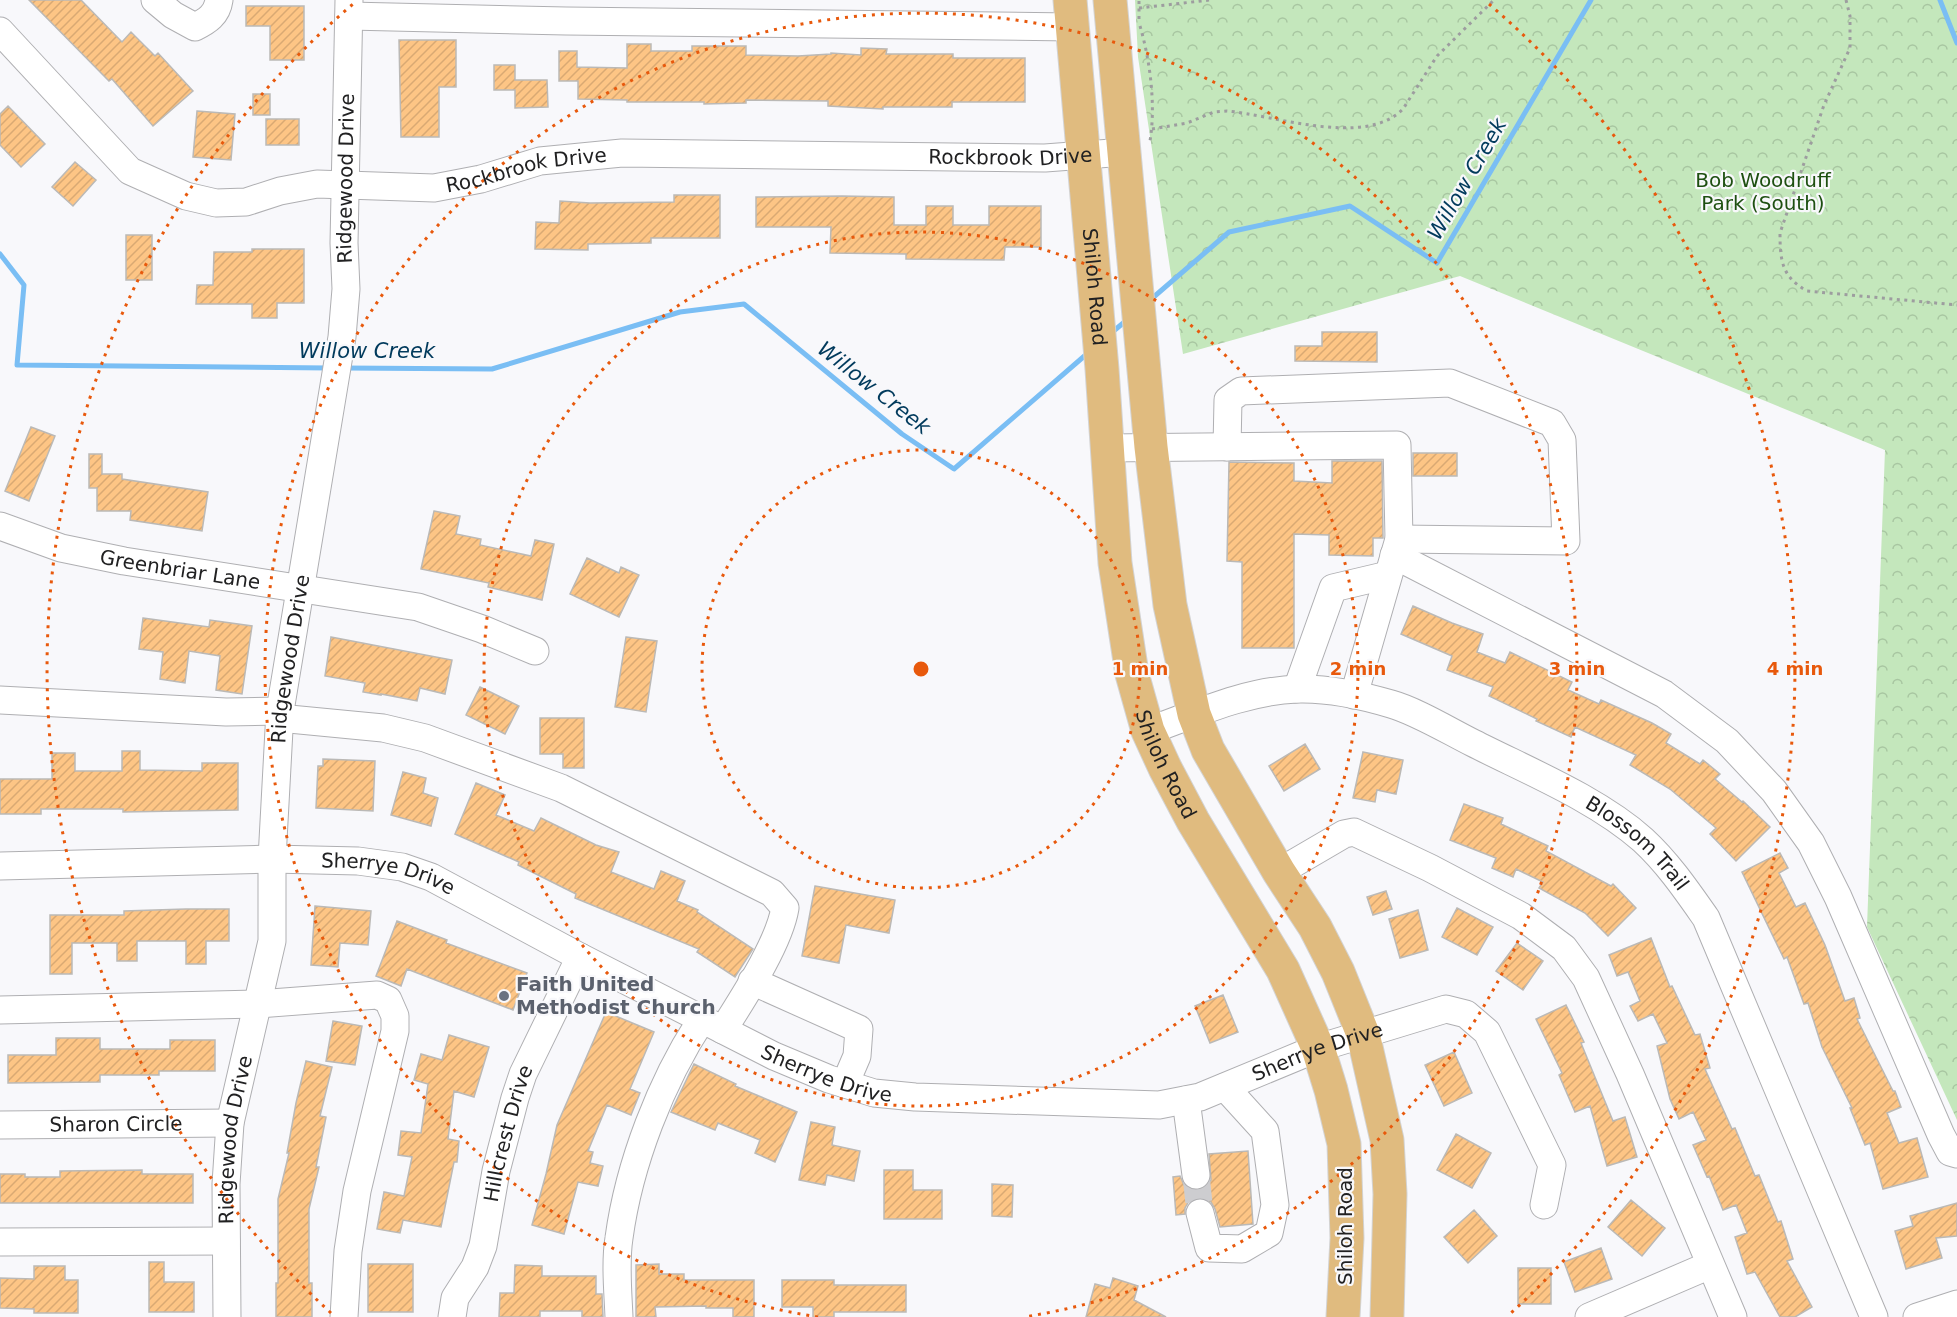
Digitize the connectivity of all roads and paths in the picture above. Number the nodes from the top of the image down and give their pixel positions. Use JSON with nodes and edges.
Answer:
{"nodes":[{"id":1,"x":155,"y":0,"type":"edge"},
{"id":2,"x":219,"y":0,"type":"edge"},
{"id":3,"x":1139,"y":0,"type":"edge"},
{"id":4,"x":1210,"y":0,"type":"edge"},
{"id":5,"x":1494,"y":0,"type":"edge"},
{"id":6,"x":1846,"y":0,"type":"edge"},
{"id":7,"x":1191,"y":1,"type":"edge"},
{"id":8,"x":1125,"y":4,"type":"edge"},
{"id":9,"x":349,"y":8,"type":"edge"},
{"id":10,"x":1071,"y":13,"type":"edge"},
{"id":11,"x":0,"y":31,"type":"edge"},
{"id":12,"x":1133,"y":140,"type":"junction"},
{"id":13,"x":1083,"y":156,"type":"junction"},
{"id":14,"x":346,"y":184,"type":"junction"},
{"id":15,"x":1957,"y":305,"type":"edge"},
{"id":16,"x":1152,"y":447,"type":"junction"},
{"id":17,"x":1227,"y":447,"type":"junction"},
{"id":18,"x":1107,"y":448,"type":"junction"},
{"id":19,"x":0,"y":526,"type":"edge"},
{"id":20,"x":1394,"y":556,"type":"junction"},
{"id":21,"x":300,"y":587,"type":"junction"},
{"id":22,"x":536,"y":651,"type":"dead end"},
{"id":23,"x":1297,"y":689,"type":"junction"},
{"id":24,"x":1354,"y":695,"type":"junction"},
{"id":25,"x":0,"y":700,"type":"edge"},
{"id":26,"x":279,"y":714,"type":"junction"},
{"id":27,"x":1194,"y":714,"type":"junction"},
{"id":28,"x":1148,"y":731,"type":"junction"},
{"id":29,"x":272,"y":859,"type":"junction"},
{"id":30,"x":0,"y":866,"type":"edge"},
{"id":31,"x":1279,"y":872,"type":"junction"},
{"id":32,"x":580,"y":957,"type":"junction"},
{"id":33,"x":752,"y":981,"type":"junction"},
{"id":34,"x":258,"y":1004,"type":"junction"},
{"id":35,"x":0,"y":1010,"type":"edge"},
{"id":36,"x":712,"y":1024,"type":"junction"},
{"id":37,"x":1363,"y":1034,"type":"junction"},
{"id":38,"x":1318,"y":1048,"type":"junction"},
{"id":39,"x":845,"y":1084,"type":"junction"},
{"id":40,"x":1225,"y":1087,"type":"junction"},
{"id":41,"x":1186,"y":1100,"type":"junction"},
{"id":42,"x":230,"y":1123,"type":"junction"},
{"id":43,"x":0,"y":1125,"type":"edge"},
{"id":44,"x":1957,"y":1154,"type":"edge"},
{"id":45,"x":1196,"y":1175,"type":"tunnel mouth"},
{"id":46,"x":1544,"y":1204,"type":"dead end"},
{"id":47,"x":1200,"y":1213,"type":"tunnel mouth"},
{"id":48,"x":226,"y":1241,"type":"junction"},
{"id":49,"x":0,"y":1242,"type":"edge"},
{"id":50,"x":1710,"y":1265,"type":"junction"},
{"id":51,"x":1957,"y":1304,"type":"edge"},
{"id":52,"x":227,"y":1317,"type":"edge"},
{"id":53,"x":344,"y":1317,"type":"edge"},
{"id":54,"x":452,"y":1317,"type":"edge"},
{"id":55,"x":619,"y":1317,"type":"edge"},
{"id":56,"x":1343,"y":1317,"type":"edge"},
{"id":57,"x":1387,"y":1317,"type":"edge"},
{"id":58,"x":1589,"y":1317,"type":"edge"},
{"id":59,"x":1733,"y":1317,"type":"edge"},
{"id":60,"x":1874,"y":1317,"type":"edge"},
{"id":61,"x":1917,"y":1317,"type":"edge"}],
"edges":[{"from":1,"to":2,"type":"street"},
{"from":3,"to":8,"type":"path"},
{"from":4,"to":7,"type":"path"},
{"from":5,"to":12,"type":"path"},
{"from":6,"to":15,"type":"path"},
{"from":7,"to":8,"type":"path"},
{"from":8,"to":12,"type":"main road","name":"Shiloh Road"},
{"from":8,"to":12,"type":"path"},
{"from":9,"to":10,"type":"street"},
{"from":9,"to":14,"type":"street","name":"Ridgewood Drive"},
{"from":10,"to":13,"type":"main road","name":"Shiloh Road"},
{"from":11,"to":14,"type":"street","name":"Rockbrook Drive"},
{"from":12,"to":13,"type":"street","name":"Rockbrook Drive"},
{"from":12,"to":16,"type":"main road","name":"Shiloh Road"},
{"from":13,"to":14,"type":"street","name":"Rockbrook Drive"},
{"from":13,"to":18,"type":"main road","name":"Shiloh Road"},
{"from":14,"to":21,"type":"street","name":"Ridgewood Drive"},
{"from":16,"to":17,"type":"street"},
{"from":16,"to":18,"type":"street"},
{"from":16,"to":27,"type":"main road","name":"Shiloh Road"},
{"from":17,"to":20,"type":"street"},
{"from":17,"to":20,"type":"street"},
{"from":18,"to":28,"type":"main road","name":"Shiloh Road"},
{"from":19,"to":21,"type":"street","name":"Greenbriar Lane"},
{"from":20,"to":23,"type":"street"},
{"from":20,"to":24,"type":"street"},
{"from":20,"to":44,"type":"street"},
{"from":21,"to":22,"type":"street","name":"Greenbriar Lane"},
{"from":21,"to":26,"type":"street","name":"Ridgewood Drive"},
{"from":23,"to":24,"type":"street","name":"Blossom Trail"},
{"from":23,"to":27,"type":"street","name":"Blossom Trail"},
{"from":24,"to":60,"type":"street","name":"Blossom Trail"},
{"from":25,"to":26,"type":"street"},
{"from":26,"to":29,"type":"street","name":"Ridgewood Drive"},
{"from":26,"to":33,"type":"street"},
{"from":27,"to":28,"type":"street","name":"Blossom Trail"},
{"from":27,"to":31,"type":"main road","name":"Shiloh Road"},
{"from":28,"to":38,"type":"main road","name":"Shiloh Road"},
{"from":29,"to":30,"type":"street","name":"Sherrye Drive"},
{"from":29,"to":32,"type":"street","name":"Sherrye Drive"},
{"from":29,"to":34,"type":"street","name":"Ridgewood Drive"},
{"from":31,"to":37,"type":"main road","name":"Shiloh Road"},
{"from":31,"to":50,"type":"street"},
{"from":32,"to":36,"type":"street","name":"Sherrye Drive"},
{"from":32,"to":54,"type":"street","name":"Hillcrest Drive"},
{"from":33,"to":36,"type":"street"},
{"from":33,"to":39,"type":"street"},
{"from":34,"to":35,"type":"street"},
{"from":34,"to":42,"type":"street","name":"Ridgewood Drive"},
{"from":34,"to":53,"type":"street"},
{"from":36,"to":39,"type":"street","name":"Sherrye Drive"},
{"from":36,"to":55,"type":"street"},
{"from":37,"to":38,"type":"street","name":"Sherrye Drive"},
{"from":37,"to":46,"type":"street","name":"Sherrye Drive"},
{"from":37,"to":57,"type":"main road","name":"Shiloh Road"},
{"from":38,"to":40,"type":"street","name":"Sherrye Drive"},
{"from":38,"to":56,"type":"main road","name":"Shiloh Road"},
{"from":39,"to":41,"type":"street","name":"Sherrye Drive"},
{"from":40,"to":41,"type":"street","name":"Sherrye Drive"},
{"from":40,"to":47,"type":"street"},
{"from":41,"to":45,"type":"street"},
{"from":42,"to":43,"type":"street","name":"Sharon Circle"},
{"from":42,"to":48,"type":"street","name":"Ridgewood Drive"},
{"from":48,"to":49,"type":"street"},
{"from":48,"to":52,"type":"street","name":"Ridgewood Drive"},
{"from":50,"to":58,"type":"street"},
{"from":50,"to":59,"type":"street"},
{"from":51,"to":61,"type":"street"}]}
